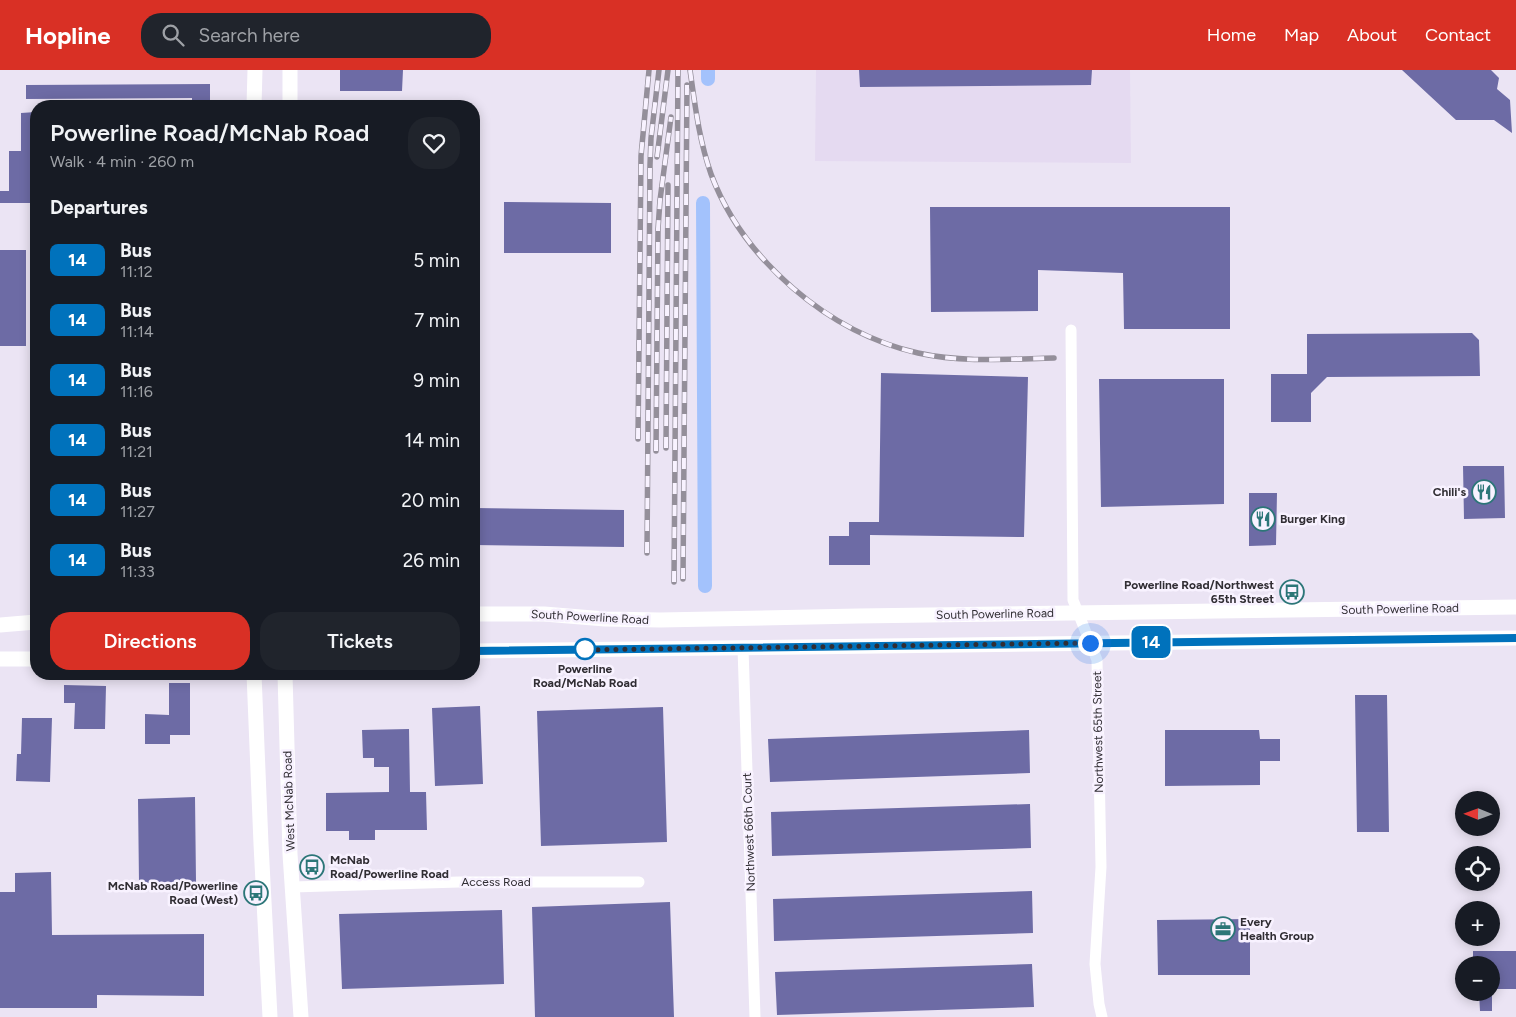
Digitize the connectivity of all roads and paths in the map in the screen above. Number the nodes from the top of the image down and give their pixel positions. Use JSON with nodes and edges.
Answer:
{"nodes":[{"id":1,"x":255,"y":70,"type":"edge"},
{"id":2,"x":290,"y":70,"type":"edge"},
{"id":3,"x":254,"y":100,"type":"edge"},
{"id":4,"x":290,"y":100,"type":"edge"},
{"id":5,"x":1072,"y":330,"type":"dead end"},
{"id":6,"x":1516,"y":607,"type":"edge"},
{"id":7,"x":1078,"y":613,"type":"junction"},
{"id":8,"x":480,"y":614,"type":"edge"},
{"id":9,"x":30,"y":622,"type":"edge"},
{"id":10,"x":0,"y":625,"type":"edge"},
{"id":11,"x":1516,"y":638,"type":"edge"},
{"id":12,"x":1090,"y":643,"type":"junction"},
{"id":13,"x":743,"y":648,"type":"junction"},
{"id":14,"x":480,"y":651,"type":"edge"},
{"id":15,"x":0,"y":659,"type":"edge"},
{"id":16,"x":30,"y":659,"type":"edge"},
{"id":17,"x":254,"y":680,"type":"edge"},
{"id":18,"x":286,"y":680,"type":"edge"},
{"id":19,"x":640,"y":882,"type":"dead end"},
{"id":20,"x":292,"y":887,"type":"junction"},
{"id":21,"x":270,"y":1017,"type":"edge"},
{"id":22,"x":301,"y":1017,"type":"edge"},
{"id":23,"x":755,"y":1017,"type":"edge"},
{"id":24,"x":1102,"y":1017,"type":"edge"}],
"edges":[{"from":1,"to":3,"type":"main road"},
{"from":2,"to":4,"type":"main road"},
{"from":5,"to":7,"type":"street","name":"Northwest 65th Street"},
{"from":6,"to":7,"type":"main road","name":"South Powerline Road"},
{"from":7,"to":8,"type":"main road","name":"South Powerline Road"},
{"from":7,"to":12,"type":"street","name":"Northwest 65th Street"},
{"from":9,"to":10,"type":"main road"},
{"from":11,"to":12,"type":"main road"},
{"from":12,"to":13,"type":"main road"},
{"from":12,"to":24,"type":"street","name":"Northwest 65th Street"},
{"from":13,"to":14,"type":"main road"},
{"from":13,"to":23,"type":"street","name":"Northwest 66th Court"},
{"from":15,"to":16,"type":"main road"},
{"from":17,"to":21,"type":"main road"},
{"from":18,"to":20,"type":"main road","name":"West McNab Road"},
{"from":19,"to":20,"type":"street","name":"Access Road"},
{"from":20,"to":22,"type":"main road","name":"West McNab Road"}]}
